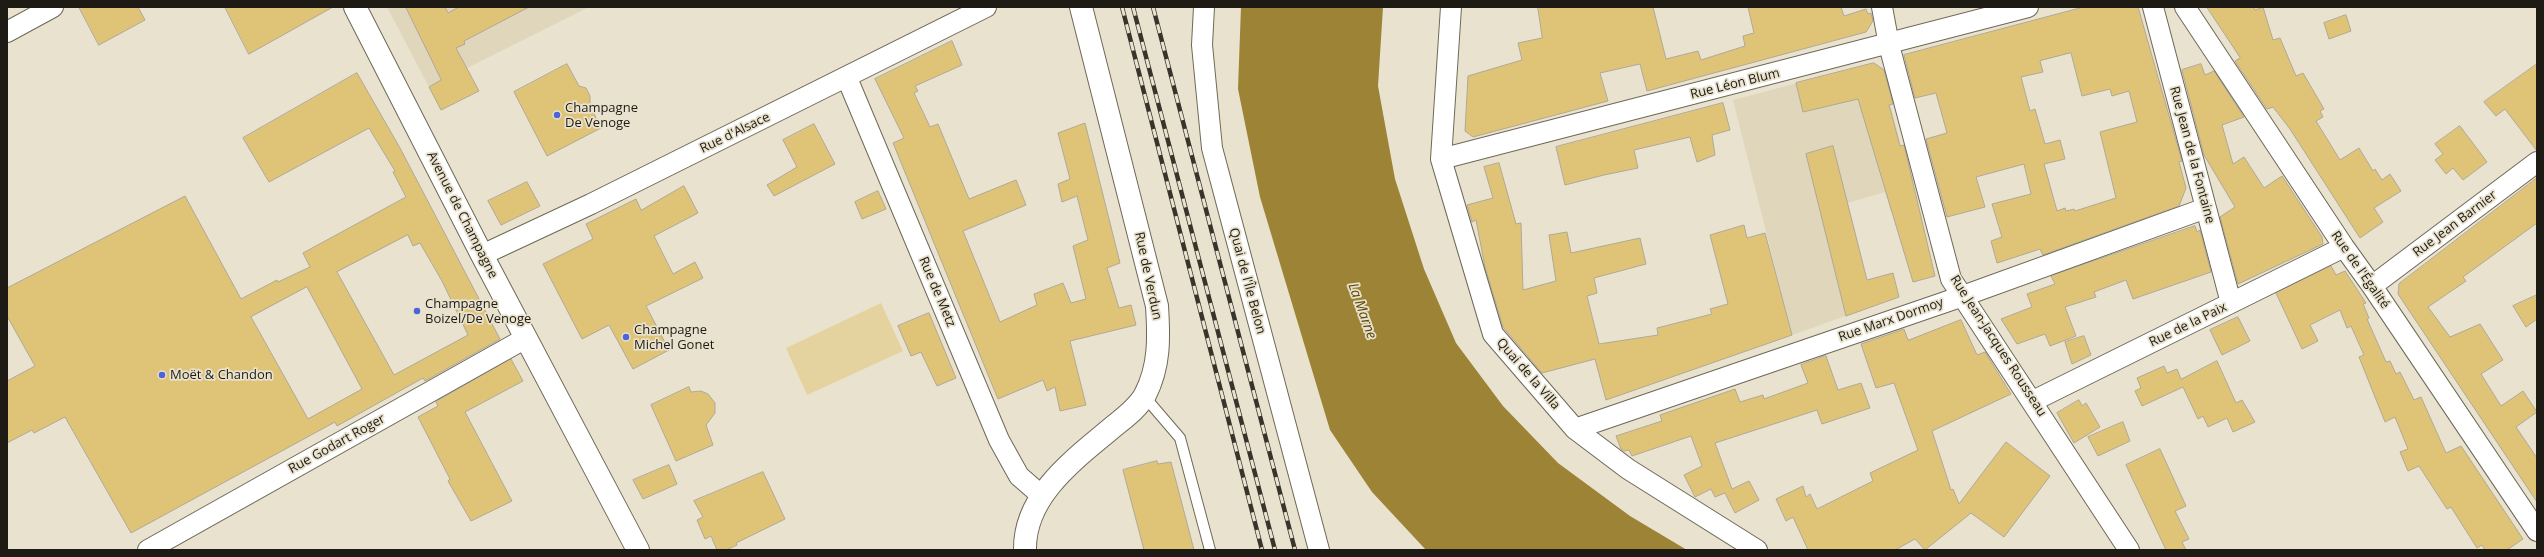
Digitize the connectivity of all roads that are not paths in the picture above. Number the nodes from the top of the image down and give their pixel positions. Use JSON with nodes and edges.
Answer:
{"nodes":[{"id":1,"x":53,"y":7,"type":"edge"},
{"id":2,"x":355,"y":7,"type":"edge"},
{"id":3,"x":986,"y":7,"type":"edge"},
{"id":4,"x":1081,"y":7,"type":"edge"},
{"id":5,"x":1204,"y":7,"type":"edge"},
{"id":6,"x":1451,"y":7,"type":"edge"},
{"id":7,"x":1882,"y":7,"type":"edge"},
{"id":8,"x":2028,"y":7,"type":"edge"},
{"id":9,"x":2153,"y":7,"type":"edge"},
{"id":10,"x":2185,"y":7,"type":"edge"},
{"id":11,"x":7,"y":32,"type":"edge"},
{"id":12,"x":1889,"y":45,"type":"junction"},
{"id":13,"x":847,"y":78,"type":"junction"},
{"id":14,"x":1441,"y":159,"type":"junction"},
{"id":15,"x":2537,"y":162,"type":"edge"},
{"id":16,"x":2206,"y":208,"type":"junction"},
{"id":17,"x":2344,"y":247,"type":"junction"},
{"id":18,"x":482,"y":254,"type":"junction"},
{"id":19,"x":2372,"y":286,"type":"junction"},
{"id":20,"x":1963,"y":296,"type":"junction"},
{"id":21,"x":2232,"y":303,"type":"junction"},
{"id":22,"x":526,"y":338,"type":"junction"},
{"id":23,"x":1144,"y":396,"type":"junction"},
{"id":24,"x":2033,"y":401,"type":"junction"},
{"id":25,"x":1575,"y":429,"type":"junction"},
{"id":26,"x":1042,"y":496,"type":"junction"},
{"id":27,"x":2537,"y":531,"type":"edge"},
{"id":28,"x":148,"y":550,"type":"edge"},
{"id":29,"x":638,"y":550,"type":"edge"},
{"id":30,"x":1026,"y":550,"type":"edge"},
{"id":31,"x":1210,"y":550,"type":"edge"},
{"id":32,"x":1318,"y":550,"type":"edge"},
{"id":33,"x":1757,"y":550,"type":"edge"},
{"id":34,"x":2129,"y":550,"type":"edge"}],
"edges":[{"from":1,"to":11,"type":"street"},
{"from":2,"to":18,"type":"main road","name":"Avenue de Champagne"},
{"from":3,"to":13,"type":"street","name":"Rue d'Alsace"},
{"from":4,"to":23,"type":"main road","name":"Rue de Verdun"},
{"from":5,"to":32,"type":"street","name":"Quai de l'Île Belon"},
{"from":6,"to":14,"type":"street","name":"Quai de la Villa"},
{"from":7,"to":12,"type":"street","name":"Rue Jean-Jacques Rousseau"},
{"from":8,"to":12,"type":"street","name":"Rue Léon Blum"},
{"from":9,"to":16,"type":"street","name":"Rue Jean de la Fontaine"},
{"from":10,"to":17,"type":"street","name":"Rue de l'Égalité"},
{"from":12,"to":14,"type":"street","name":"Rue Léon Blum"},
{"from":12,"to":20,"type":"street","name":"Rue Jean-Jacques Rousseau"},
{"from":13,"to":18,"type":"street","name":"Rue d'Alsace"},
{"from":13,"to":26,"type":"street","name":"Rue de Metz"},
{"from":14,"to":25,"type":"street","name":"Quai de la Villa"},
{"from":15,"to":19,"type":"street","name":"Rue Jean Barnier"},
{"from":16,"to":20,"type":"street","name":"Rue Marx Dormoy"},
{"from":16,"to":21,"type":"street","name":"Rue Jean de la Fontaine"},
{"from":17,"to":19,"type":"street","name":"Rue de l'Égalité"},
{"from":17,"to":21,"type":"street","name":"Rue de la Paix"},
{"from":18,"to":22,"type":"main road","name":"Avenue de Champagne"},
{"from":19,"to":27,"type":"street","name":"Rue de l'Égalité"},
{"from":20,"to":24,"type":"street","name":"Rue Jean-Jacques Rousseau"},
{"from":20,"to":25,"type":"street","name":"Rue Marx Dormoy"},
{"from":21,"to":24,"type":"street","name":"Rue de la Paix"},
{"from":22,"to":28,"type":"street","name":"Rue Godart Roger"},
{"from":22,"to":29,"type":"main road","name":"Avenue de Champagne"},
{"from":23,"to":26,"type":"main road","name":"Rue de Verdun"},
{"from":23,"to":31,"type":"lane"},
{"from":24,"to":34,"type":"street","name":"Rue Jean-Jacques Rousseau"},
{"from":25,"to":33,"type":"street","name":"Quai de la Villa"},
{"from":26,"to":30,"type":"main road","name":"Rue de Verdun"}]}
